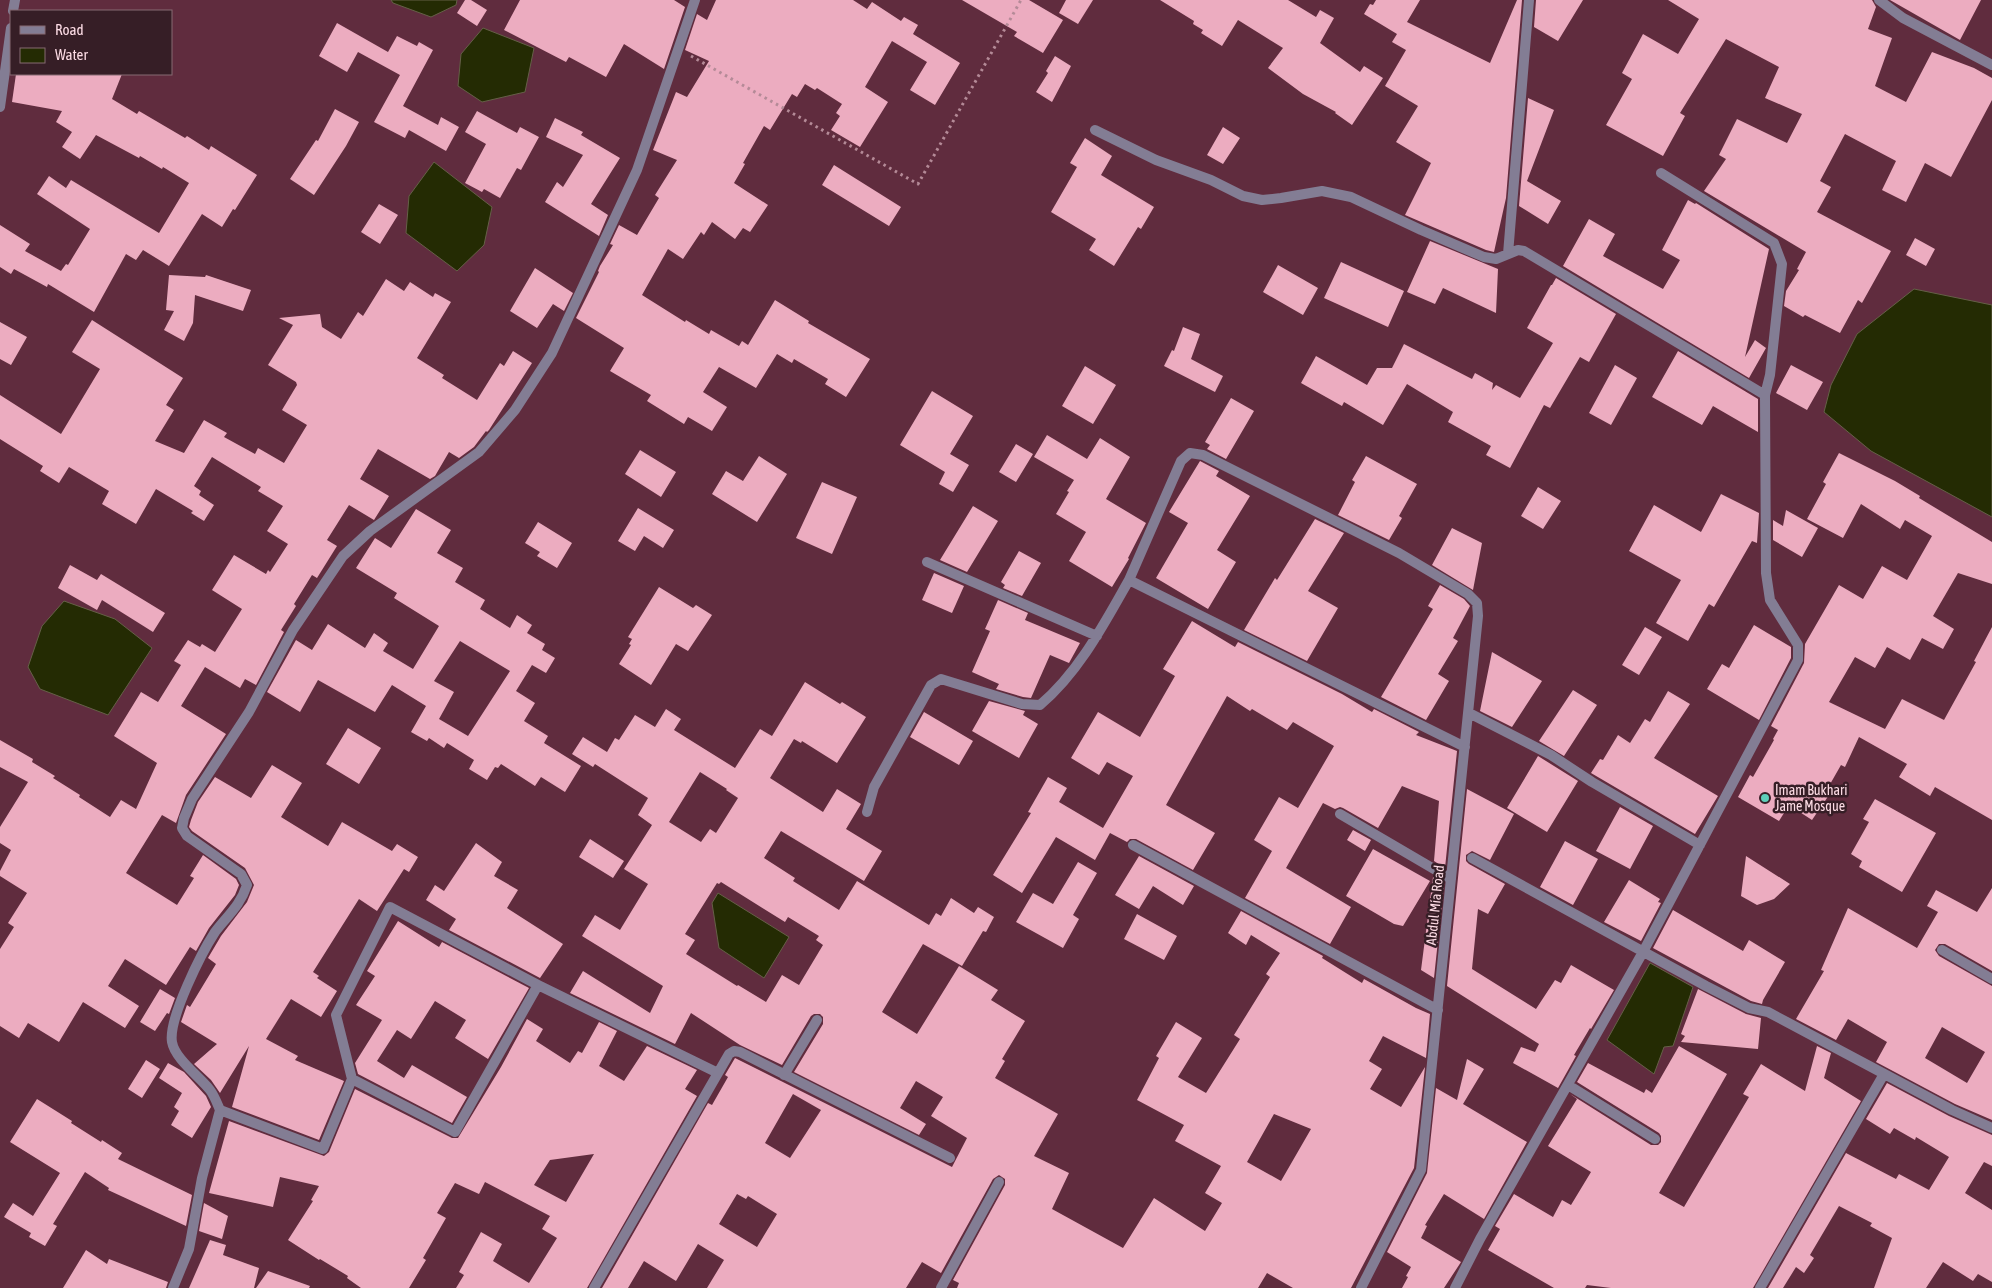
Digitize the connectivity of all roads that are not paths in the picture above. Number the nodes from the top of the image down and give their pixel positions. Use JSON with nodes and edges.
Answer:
{"nodes":[{"id":1,"x":695,"y":0,"type":"edge"},
{"id":2,"x":1529,"y":0,"type":"edge"},
{"id":3,"x":1879,"y":0,"type":"edge"},
{"id":4,"x":10,"y":35,"type":"edge"},
{"id":5,"x":1992,"y":64,"type":"edge"},
{"id":6,"x":0,"y":107,"type":"edge"},
{"id":7,"x":1095,"y":130,"type":"dead end"},
{"id":8,"x":1661,"y":173,"type":"dead end"},
{"id":9,"x":1508,"y":254,"type":"junction"},
{"id":10,"x":1765,"y":395,"type":"junction"},
{"id":11,"x":927,"y":562,"type":"dead end"},
{"id":12,"x":1130,"y":580,"type":"junction"},
{"id":13,"x":1097,"y":636,"type":"junction"},
{"id":14,"x":1469,"y":713,"type":"junction"},
{"id":15,"x":1465,"y":747,"type":"junction"},
{"id":16,"x":867,"y":812,"type":"dead end"},
{"id":17,"x":1340,"y":814,"type":"dead end"},
{"id":18,"x":1133,"y":845,"type":"dead end"},
{"id":19,"x":1700,"y":845,"type":"junction"},
{"id":20,"x":1472,"y":858,"type":"dead end"},
{"id":21,"x":1452,"y":879,"type":"junction"},
{"id":22,"x":1942,"y":950,"type":"dead end"},
{"id":23,"x":1643,"y":952,"type":"junction"},
{"id":24,"x":1992,"y":979,"type":"edge"},
{"id":25,"x":538,"y":985,"type":"junction"},
{"id":26,"x":1438,"y":1010,"type":"junction"},
{"id":27,"x":817,"y":1020,"type":"dead end"},
{"id":28,"x":718,"y":1073,"type":"junction"},
{"id":29,"x":1884,"y":1074,"type":"junction"},
{"id":30,"x":784,"y":1075,"type":"junction"},
{"id":31,"x":352,"y":1079,"type":"junction"},
{"id":32,"x":1568,"y":1084,"type":"junction"},
{"id":33,"x":220,"y":1110,"type":"junction"},
{"id":34,"x":1992,"y":1128,"type":"edge"},
{"id":35,"x":1655,"y":1139,"type":"dead end"},
{"id":36,"x":950,"y":1158,"type":"dead end"},
{"id":37,"x":999,"y":1182,"type":"dead end"},
{"id":38,"x":173,"y":1288,"type":"edge"},
{"id":39,"x":594,"y":1288,"type":"edge"},
{"id":40,"x":941,"y":1288,"type":"edge"},
{"id":41,"x":1361,"y":1288,"type":"edge"},
{"id":42,"x":1455,"y":1288,"type":"edge"},
{"id":43,"x":1760,"y":1288,"type":"edge"}],
"edges":[{"from":1,"to":33,"type":"street"},
{"from":2,"to":9,"type":"street"},
{"from":3,"to":5,"type":"street"},
{"from":4,"to":6,"type":"street"},
{"from":7,"to":9,"type":"street"},
{"from":8,"to":10,"type":"street"},
{"from":9,"to":10,"type":"street"},
{"from":10,"to":19,"type":"street"},
{"from":11,"to":13,"type":"street"},
{"from":12,"to":13,"type":"street"},
{"from":12,"to":14,"type":"street","name":"Abdul Mia Road"},
{"from":12,"to":15,"type":"street"},
{"from":13,"to":16,"type":"street"},
{"from":14,"to":15,"type":"street","name":"Abdul Mia Road"},
{"from":14,"to":19,"type":"street"},
{"from":15,"to":21,"type":"street","name":"Abdul Mia Road"},
{"from":17,"to":21,"type":"street"},
{"from":18,"to":26,"type":"street"},
{"from":19,"to":23,"type":"street"},
{"from":20,"to":23,"type":"street"},
{"from":21,"to":26,"type":"street","name":"Abdul Mia Road"},
{"from":22,"to":24,"type":"street"},
{"from":23,"to":29,"type":"street"},
{"from":23,"to":32,"type":"street"},
{"from":25,"to":28,"type":"street"},
{"from":25,"to":31,"type":"street"},
{"from":25,"to":31,"type":"street"},
{"from":26,"to":41,"type":"street","name":"Abdul Mia Road"},
{"from":27,"to":30,"type":"street"},
{"from":28,"to":30,"type":"street"},
{"from":28,"to":39,"type":"street"},
{"from":29,"to":34,"type":"street"},
{"from":29,"to":43,"type":"street"},
{"from":30,"to":36,"type":"street"},
{"from":31,"to":33,"type":"street"},
{"from":32,"to":35,"type":"street"},
{"from":32,"to":42,"type":"street"},
{"from":33,"to":38,"type":"street"},
{"from":37,"to":40,"type":"street"}]}
